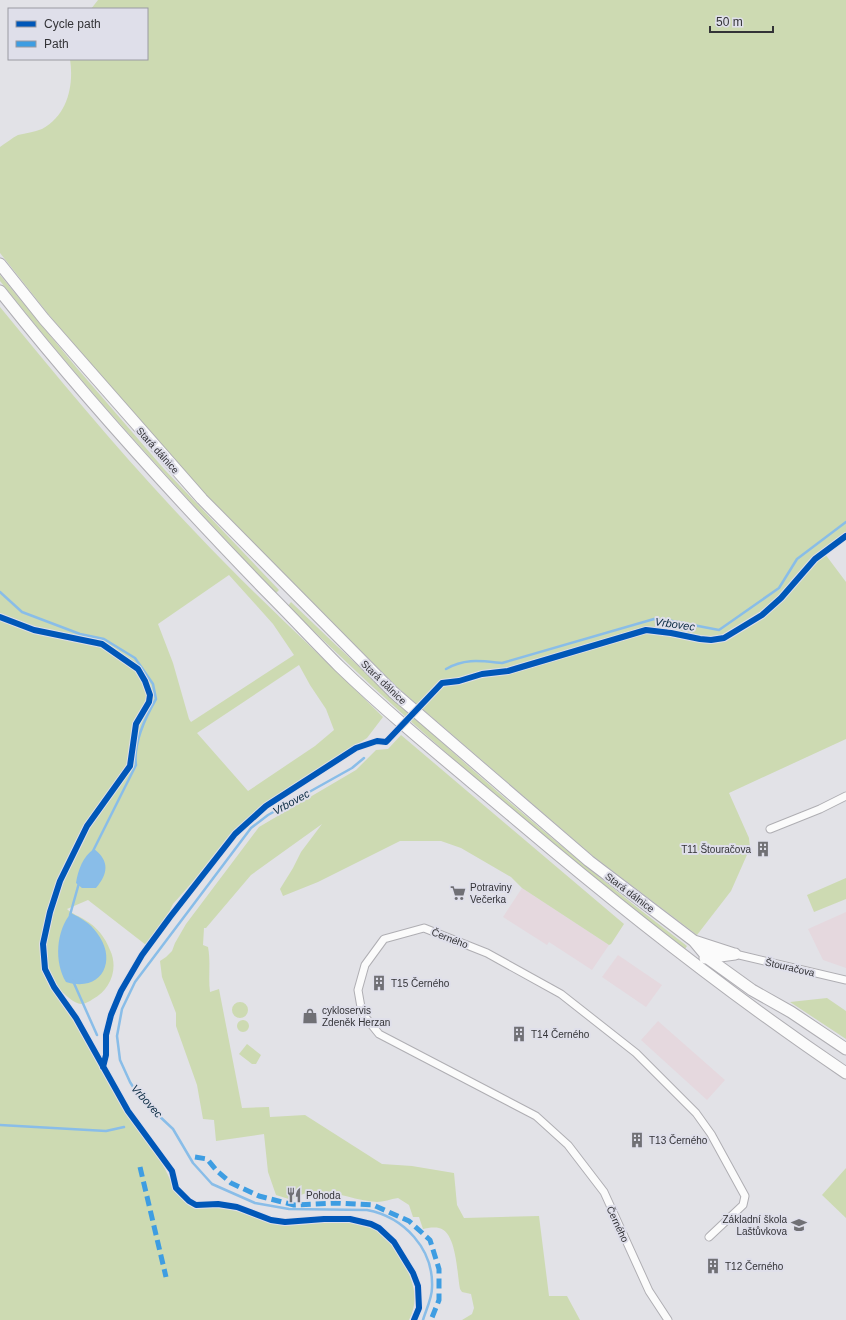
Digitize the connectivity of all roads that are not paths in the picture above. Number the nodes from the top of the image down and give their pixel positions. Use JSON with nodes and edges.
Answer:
{"nodes":[{"id":1,"x":0,"y":264,"type":"edge"},
{"id":2,"x":0,"y":291,"type":"edge"},
{"id":3,"x":846,"y":796,"type":"edge"},
{"id":4,"x":770,"y":829,"type":"dead end"},
{"id":5,"x":694,"y":941,"type":"junction"},
{"id":6,"x":735,"y":954,"type":"junction"},
{"id":7,"x":682,"y":955,"type":"junction"},
{"id":8,"x":709,"y":959,"type":"junction"},
{"id":9,"x":846,"y":980,"type":"edge"},
{"id":10,"x":846,"y":1049,"type":"edge"},
{"id":11,"x":846,"y":1072,"type":"edge"},
{"id":12,"x":709,"y":1237,"type":"dead end"},
{"id":13,"x":668,"y":1320,"type":"edge"}],
"edges":[{"from":1,"to":5,"type":"main road","name":"Stará dálnice"},
{"from":2,"to":7,"type":"main road","name":"Stará dálnice"},
{"from":3,"to":4,"type":"street"},
{"from":5,"to":6,"type":"main road"},
{"from":5,"to":8,"type":"main road","name":"Stará dálnice"},
{"from":6,"to":8,"type":"main road"},
{"from":6,"to":9,"type":"street","name":"Štouračova"},
{"from":7,"to":8,"type":"main road"},
{"from":7,"to":11,"type":"main road","name":"Stará dálnice"},
{"from":8,"to":10,"type":"main road","name":"Stará dálnice"},
{"from":12,"to":13,"type":"street","name":"Černého"}]}
